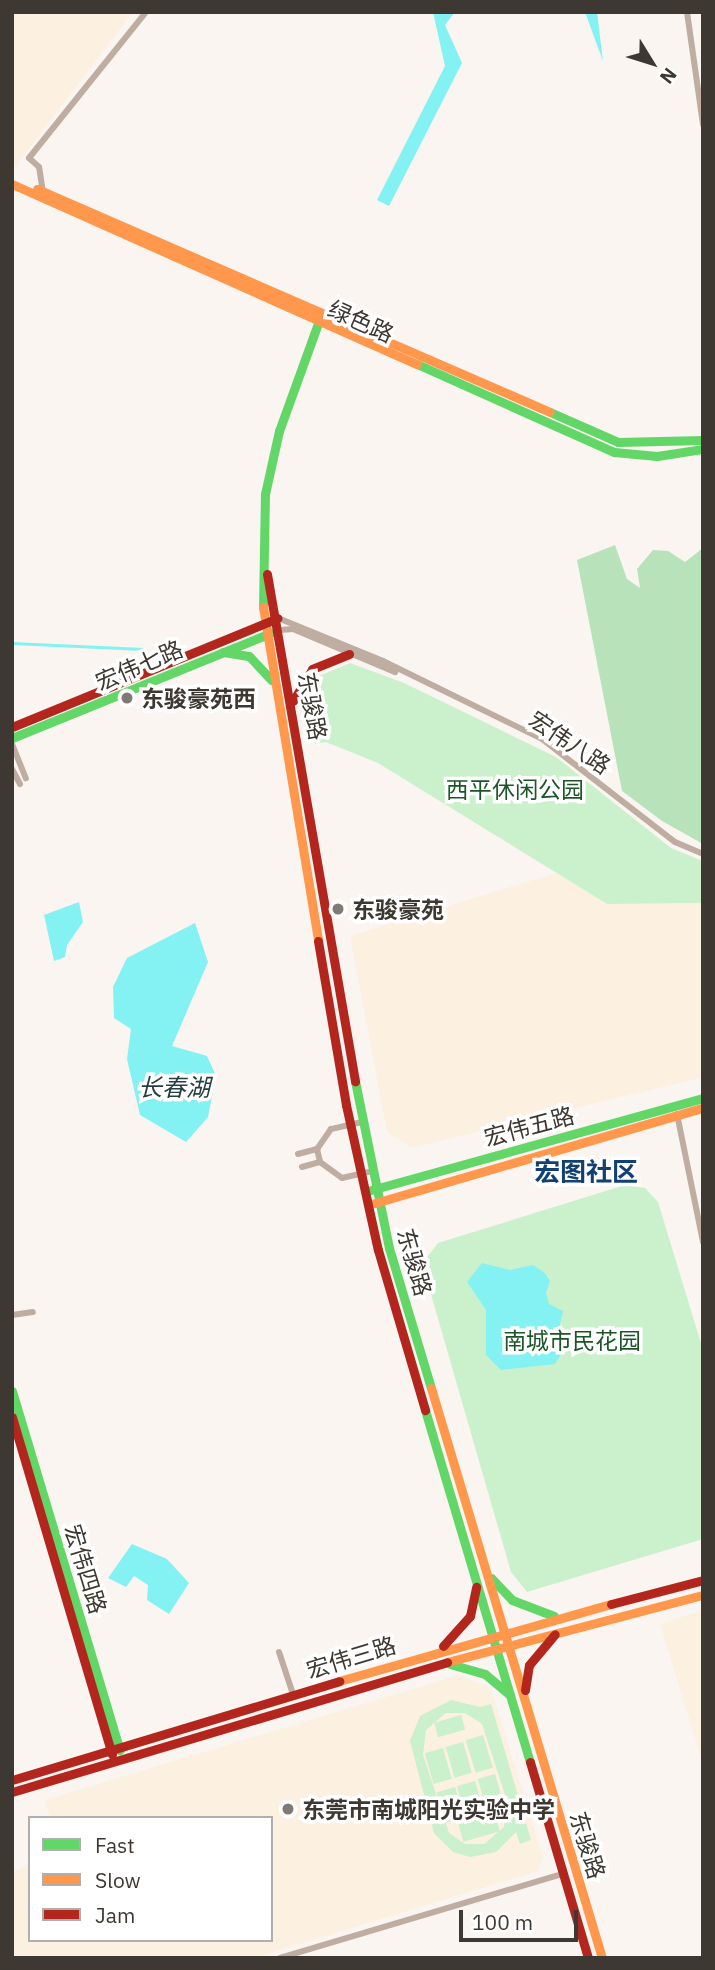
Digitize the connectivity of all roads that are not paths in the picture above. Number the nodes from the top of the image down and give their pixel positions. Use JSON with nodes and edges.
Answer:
{"nodes":[{"id":1,"x":146,"y":12,"type":"edge"},
{"id":2,"x":687,"y":12,"type":"edge"},
{"id":3,"x":703,"y":125,"type":"edge"},
{"id":4,"x":12,"y":178,"type":"edge"},
{"id":5,"x":12,"y":184,"type":"edge"},
{"id":6,"x":43,"y":192,"type":"junction"},
{"id":7,"x":319,"y":319,"type":"junction"},
{"id":8,"x":703,"y":440,"type":"edge"},
{"id":9,"x":703,"y":449,"type":"edge"},
{"id":10,"x":263,"y":559,"type":"junction"},
{"id":11,"x":278,"y":618,"type":"junction"},
{"id":12,"x":265,"y":624,"type":"junction"},
{"id":13,"x":280,"y":629,"type":"junction"},
{"id":14,"x":267,"y":634,"type":"junction"},
{"id":15,"x":221,"y":652,"type":"junction"},
{"id":16,"x":349,"y":654,"type":"junction"},
{"id":17,"x":407,"y":676,"type":"junction"},
{"id":18,"x":275,"y":686,"type":"junction"},
{"id":19,"x":293,"y":703,"type":"junction"},
{"id":20,"x":12,"y":727,"type":"edge"},
{"id":21,"x":12,"y":737,"type":"edge"},
{"id":22,"x":12,"y":744,"type":"edge"},
{"id":23,"x":12,"y":769,"type":"edge"},
{"id":24,"x":26,"y":778,"type":"dead end"},
{"id":25,"x":19,"y":784,"type":"dead end"},
{"id":26,"x":703,"y":854,"type":"edge"},
{"id":27,"x":703,"y":1098,"type":"edge"},
{"id":28,"x":703,"y":1108,"type":"edge"},
{"id":29,"x":676,"y":1110,"type":"junction"},
{"id":30,"x":362,"y":1122,"type":"junction"},
{"id":31,"x":350,"y":1124,"type":"junction"},
{"id":32,"x":317,"y":1149,"type":"junction"},
{"id":33,"x":298,"y":1154,"type":"dead end"},
{"id":34,"x":320,"y":1162,"type":"junction"},
{"id":35,"x":302,"y":1167,"type":"dead end"},
{"id":36,"x":373,"y":1171,"type":"junction"},
{"id":37,"x":362,"y":1175,"type":"junction"},
{"id":38,"x":376,"y":1189,"type":"junction"},
{"id":39,"x":365,"y":1192,"type":"junction"},
{"id":40,"x":379,"y":1202,"type":"junction"},
{"id":41,"x":368,"y":1205,"type":"junction"},
{"id":42,"x":703,"y":1242,"type":"edge"},
{"id":43,"x":33,"y":1312,"type":"dead end"},
{"id":44,"x":12,"y":1315,"type":"edge"},
{"id":45,"x":12,"y":1391,"type":"edge"},
{"id":46,"x":12,"y":1417,"type":"edge"},
{"id":47,"x":488,"y":1574,"type":"junction"},
{"id":48,"x":703,"y":1580,"type":"edge"},
{"id":49,"x":477,"y":1582,"type":"junction"},
{"id":50,"x":703,"y":1595,"type":"edge"},
{"id":51,"x":560,"y":1617,"type":"junction"},
{"id":52,"x":505,"y":1631,"type":"junction"},
{"id":53,"x":559,"y":1631,"type":"junction"},
{"id":54,"x":493,"y":1634,"type":"junction"},
{"id":55,"x":509,"y":1645,"type":"junction"},
{"id":56,"x":497,"y":1648,"type":"junction"},
{"id":57,"x":279,"y":1651,"type":"dead end"},
{"id":58,"x":436,"y":1651,"type":"junction"},
{"id":59,"x":445,"y":1664,"type":"junction"},
{"id":60,"x":293,"y":1694,"type":"junction"},
{"id":61,"x":524,"y":1696,"type":"junction"},
{"id":62,"x":512,"y":1698,"type":"junction"},
{"id":63,"x":115,"y":1748,"type":"junction"},
{"id":64,"x":119,"y":1760,"type":"junction"},
{"id":65,"x":12,"y":1780,"type":"edge"},
{"id":66,"x":12,"y":1792,"type":"edge"},
{"id":67,"x":562,"y":1874,"type":"junction"},
{"id":68,"x":280,"y":1958,"type":"edge"},
{"id":69,"x":588,"y":1958,"type":"edge"},
{"id":70,"x":602,"y":1958,"type":"edge"}],
"edges":[{"from":1,"to":6,"type":"street"},
{"from":2,"to":3,"type":"street"},
{"from":4,"to":6,"type":"street","name":"绿色路"},
{"from":5,"to":7,"type":"street","name":"绿色路"},
{"from":6,"to":7,"type":"street","name":"绿色路"},
{"from":7,"to":8,"type":"street","name":"绿色路"},
{"from":7,"to":9,"type":"street","name":"绿色路"},
{"from":7,"to":10,"type":"street","name":"东骏路"},
{"from":10,"to":11,"type":"street","name":"东骏路"},
{"from":10,"to":12,"type":"street","name":"东骏路"},
{"from":11,"to":12,"type":"street","name":"宏伟七路"},
{"from":11,"to":13,"type":"street","name":"东骏路"},
{"from":11,"to":17,"type":"street","name":"宏伟八路"},
{"from":12,"to":14,"type":"street","name":"东骏路"},
{"from":12,"to":20,"type":"street","name":"宏伟七路"},
{"from":13,"to":14,"type":"street","name":"宏伟七路"},
{"from":13,"to":16,"type":"street","name":"宏伟八路"},
{"from":13,"to":19,"type":"street","name":"东骏路"},
{"from":14,"to":15,"type":"street","name":"宏伟七路"},
{"from":14,"to":18,"type":"street","name":"东骏路"},
{"from":15,"to":18,"type":"street"},
{"from":15,"to":21,"type":"street","name":"宏伟七路"},
{"from":16,"to":17,"type":"street","name":"宏伟八路"},
{"from":16,"to":19,"type":"street"},
{"from":17,"to":26,"type":"street","name":"宏伟八路"},
{"from":18,"to":31,"type":"street","name":"东骏路"},
{"from":19,"to":30,"type":"street","name":"东骏路"},
{"from":22,"to":24,"type":"street"},
{"from":23,"to":25,"type":"street"},
{"from":27,"to":29,"type":"street","name":"宏伟五路"},
{"from":28,"to":29,"type":"street","name":"宏伟五路"},
{"from":29,"to":38,"type":"street","name":"宏伟五路"},
{"from":29,"to":40,"type":"street","name":"宏伟五路"},
{"from":29,"to":42,"type":"street"},
{"from":30,"to":31,"type":"street"},
{"from":30,"to":36,"type":"street","name":"东骏路"},
{"from":31,"to":32,"type":"street"},
{"from":31,"to":37,"type":"street","name":"东骏路"},
{"from":32,"to":33,"type":"street"},
{"from":32,"to":34,"type":"street"},
{"from":34,"to":35,"type":"street"},
{"from":34,"to":37,"type":"street"},
{"from":36,"to":37,"type":"street"},
{"from":36,"to":38,"type":"street","name":"东骏路"},
{"from":37,"to":39,"type":"street","name":"东骏路"},
{"from":38,"to":39,"type":"street","name":"宏伟五路"},
{"from":38,"to":40,"type":"street","name":"东骏路"},
{"from":39,"to":41,"type":"street","name":"东骏路"},
{"from":40,"to":41,"type":"street","name":"宏伟五路"},
{"from":40,"to":47,"type":"street","name":"东骏路"},
{"from":41,"to":49,"type":"street","name":"东骏路"},
{"from":43,"to":44,"type":"street"},
{"from":45,"to":63,"type":"street","name":"宏伟四路"},
{"from":46,"to":63,"type":"street","name":"宏伟四路"},
{"from":47,"to":51,"type":"street"},
{"from":47,"to":52,"type":"street","name":"东骏路"},
{"from":48,"to":51,"type":"street","name":"宏伟三路"},
{"from":49,"to":54,"type":"street","name":"东骏路"},
{"from":49,"to":58,"type":"street"},
{"from":50,"to":53,"type":"street","name":"宏伟三路"},
{"from":51,"to":52,"type":"street","name":"宏伟三路"},
{"from":52,"to":54,"type":"street","name":"宏伟三路"},
{"from":52,"to":55,"type":"street","name":"东骏路"},
{"from":53,"to":55,"type":"street","name":"宏伟三路"},
{"from":53,"to":61,"type":"street"},
{"from":54,"to":56,"type":"street","name":"东骏路"},
{"from":54,"to":58,"type":"street","name":"宏伟三路"},
{"from":55,"to":56,"type":"street","name":"宏伟三路"},
{"from":55,"to":61,"type":"street","name":"东骏路"},
{"from":56,"to":59,"type":"street","name":"宏伟三路"},
{"from":56,"to":62,"type":"street","name":"东骏路"},
{"from":57,"to":60,"type":"street"},
{"from":58,"to":60,"type":"street","name":"宏伟三路"},
{"from":59,"to":62,"type":"street"},
{"from":59,"to":64,"type":"street","name":"宏伟三路"},
{"from":60,"to":63,"type":"street","name":"宏伟三路"},
{"from":61,"to":70,"type":"street","name":"东骏路"},
{"from":62,"to":67,"type":"street","name":"东骏路"},
{"from":63,"to":64,"type":"street","name":"宏伟四路"},
{"from":63,"to":65,"type":"street","name":"宏伟三路"},
{"from":64,"to":66,"type":"street","name":"宏伟三路"},
{"from":67,"to":68,"type":"street"},
{"from":67,"to":69,"type":"street","name":"东骏路"}]}
